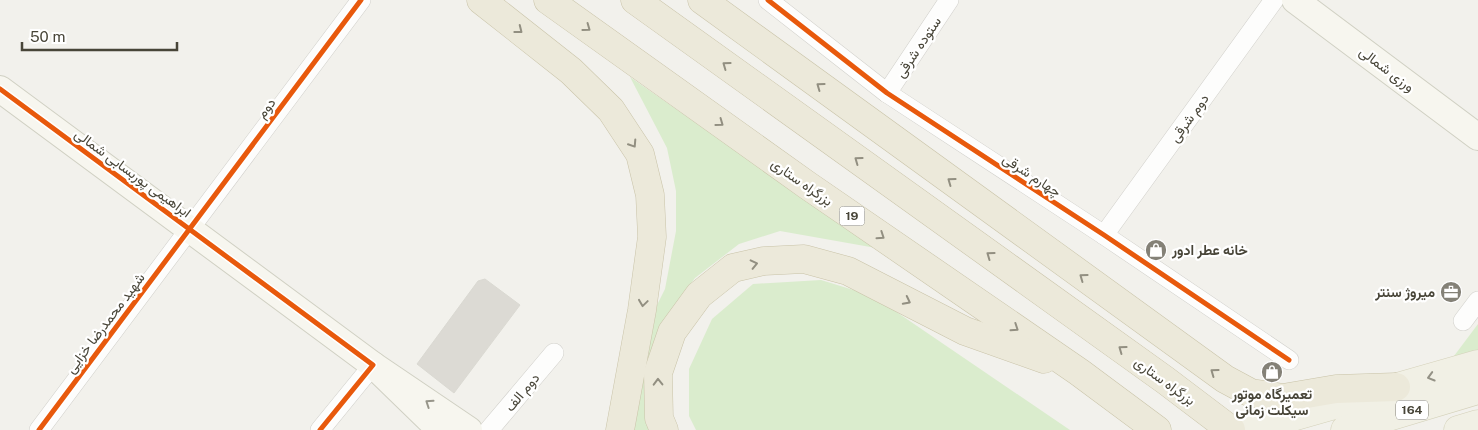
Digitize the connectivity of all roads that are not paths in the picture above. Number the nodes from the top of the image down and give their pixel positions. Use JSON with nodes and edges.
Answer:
{"nodes":[{"id":1,"x":361,"y":0,"type":"edge"},
{"id":2,"x":481,"y":0,"type":"edge"},
{"id":3,"x":548,"y":0,"type":"edge"},
{"id":4,"x":635,"y":0,"type":"edge"},
{"id":5,"x":702,"y":0,"type":"edge"},
{"id":6,"x":768,"y":0,"type":"edge"},
{"id":7,"x":950,"y":0,"type":"edge"},
{"id":8,"x":1274,"y":0,"type":"edge"},
{"id":9,"x":1295,"y":0,"type":"edge"},
{"id":10,"x":0,"y":89,"type":"edge"},
{"id":11,"x":887,"y":93,"type":"junction"},
{"id":12,"x":1478,"y":137,"type":"edge"},
{"id":13,"x":190,"y":229,"type":"junction"},
{"id":14,"x":1104,"y":235,"type":"junction"},
{"id":15,"x":1478,"y":301,"type":"edge"},
{"id":16,"x":1463,"y":321,"type":"dead end"},
{"id":17,"x":554,"y":353,"type":"dead end"},
{"id":18,"x":1289,"y":360,"type":"dead end"},
{"id":19,"x":1478,"y":364,"type":"edge"},
{"id":20,"x":373,"y":365,"type":"junction"},
{"id":21,"x":1079,"y":372,"type":"junction"},
{"id":22,"x":1396,"y":387,"type":"junction"},
{"id":23,"x":1478,"y":390,"type":"edge"},
{"id":24,"x":1478,"y":424,"type":"edge"},
{"id":25,"x":38,"y":430,"type":"edge"},
{"id":26,"x":320,"y":430,"type":"edge"},
{"id":27,"x":440,"y":430,"type":"edge"},
{"id":28,"x":469,"y":430,"type":"edge"},
{"id":29,"x":489,"y":430,"type":"edge"},
{"id":30,"x":620,"y":430,"type":"edge"},
{"id":31,"x":664,"y":430,"type":"edge"},
{"id":32,"x":1157,"y":430,"type":"edge"},
{"id":33,"x":1231,"y":430,"type":"edge"},
{"id":34,"x":1247,"y":430,"type":"edge"},
{"id":35,"x":1345,"y":430,"type":"edge"},
{"id":36,"x":1458,"y":430,"type":"edge"}],
"edges":[{"from":1,"to":13,"type":"street","name":"دوم"},
{"from":2,"to":30,"type":"highway","one_way":true},
{"from":3,"to":21,"type":"highway","name":"بزرگراه ستاری","number":"19","one_way":true},
{"from":33,"to":4,"type":"highway","name":"بزرگراه ستاری","one_way":true},
{"from":22,"to":5,"type":"highway","one_way":true},
{"from":6,"to":11,"type":"street","name":"چهارم شرقی"},
{"from":7,"to":11,"type":"street","name":"ستوده شرقی"},
{"from":8,"to":14,"type":"street","name":"دوم شرقی"},
{"from":9,"to":12,"type":"street","name":"ورزی شمالی"},
{"from":10,"to":13,"type":"street","name":"ابراهیمی پوربسابی شمالی"},
{"from":11,"to":14,"type":"street","name":"چهارم شرقی"},
{"from":13,"to":20,"type":"street","name":"ابراهیمی پوربسابی شمالی"},
{"from":13,"to":25,"type":"street","name":"شهید محمدرضا خزایی"},
{"from":14,"to":18,"type":"street","name":"چهارم شرقی"},
{"from":15,"to":16,"type":"street"},
{"from":17,"to":29,"type":"street","name":"دوم الف"},
{"from":19,"to":22,"type":"main road","one_way":true},
{"from":20,"to":26,"type":"street"},
{"from":20,"to":27,"type":"street","name":"ابراهیمی پوربسابی شمالی"},
{"from":28,"to":20,"type":"street","name":"ابراهیمی پوربسابی شمالی","one_way":true},
{"from":31,"to":21,"type":"highway","one_way":true},
{"from":21,"to":32,"type":"highway","name":"بزرگراه ستاری","number":"19"},
{"from":22,"to":34,"type":"main road"},
{"from":23,"to":35,"type":"main road","number":"164"},
{"from":24,"to":36,"type":"main road"}]}
